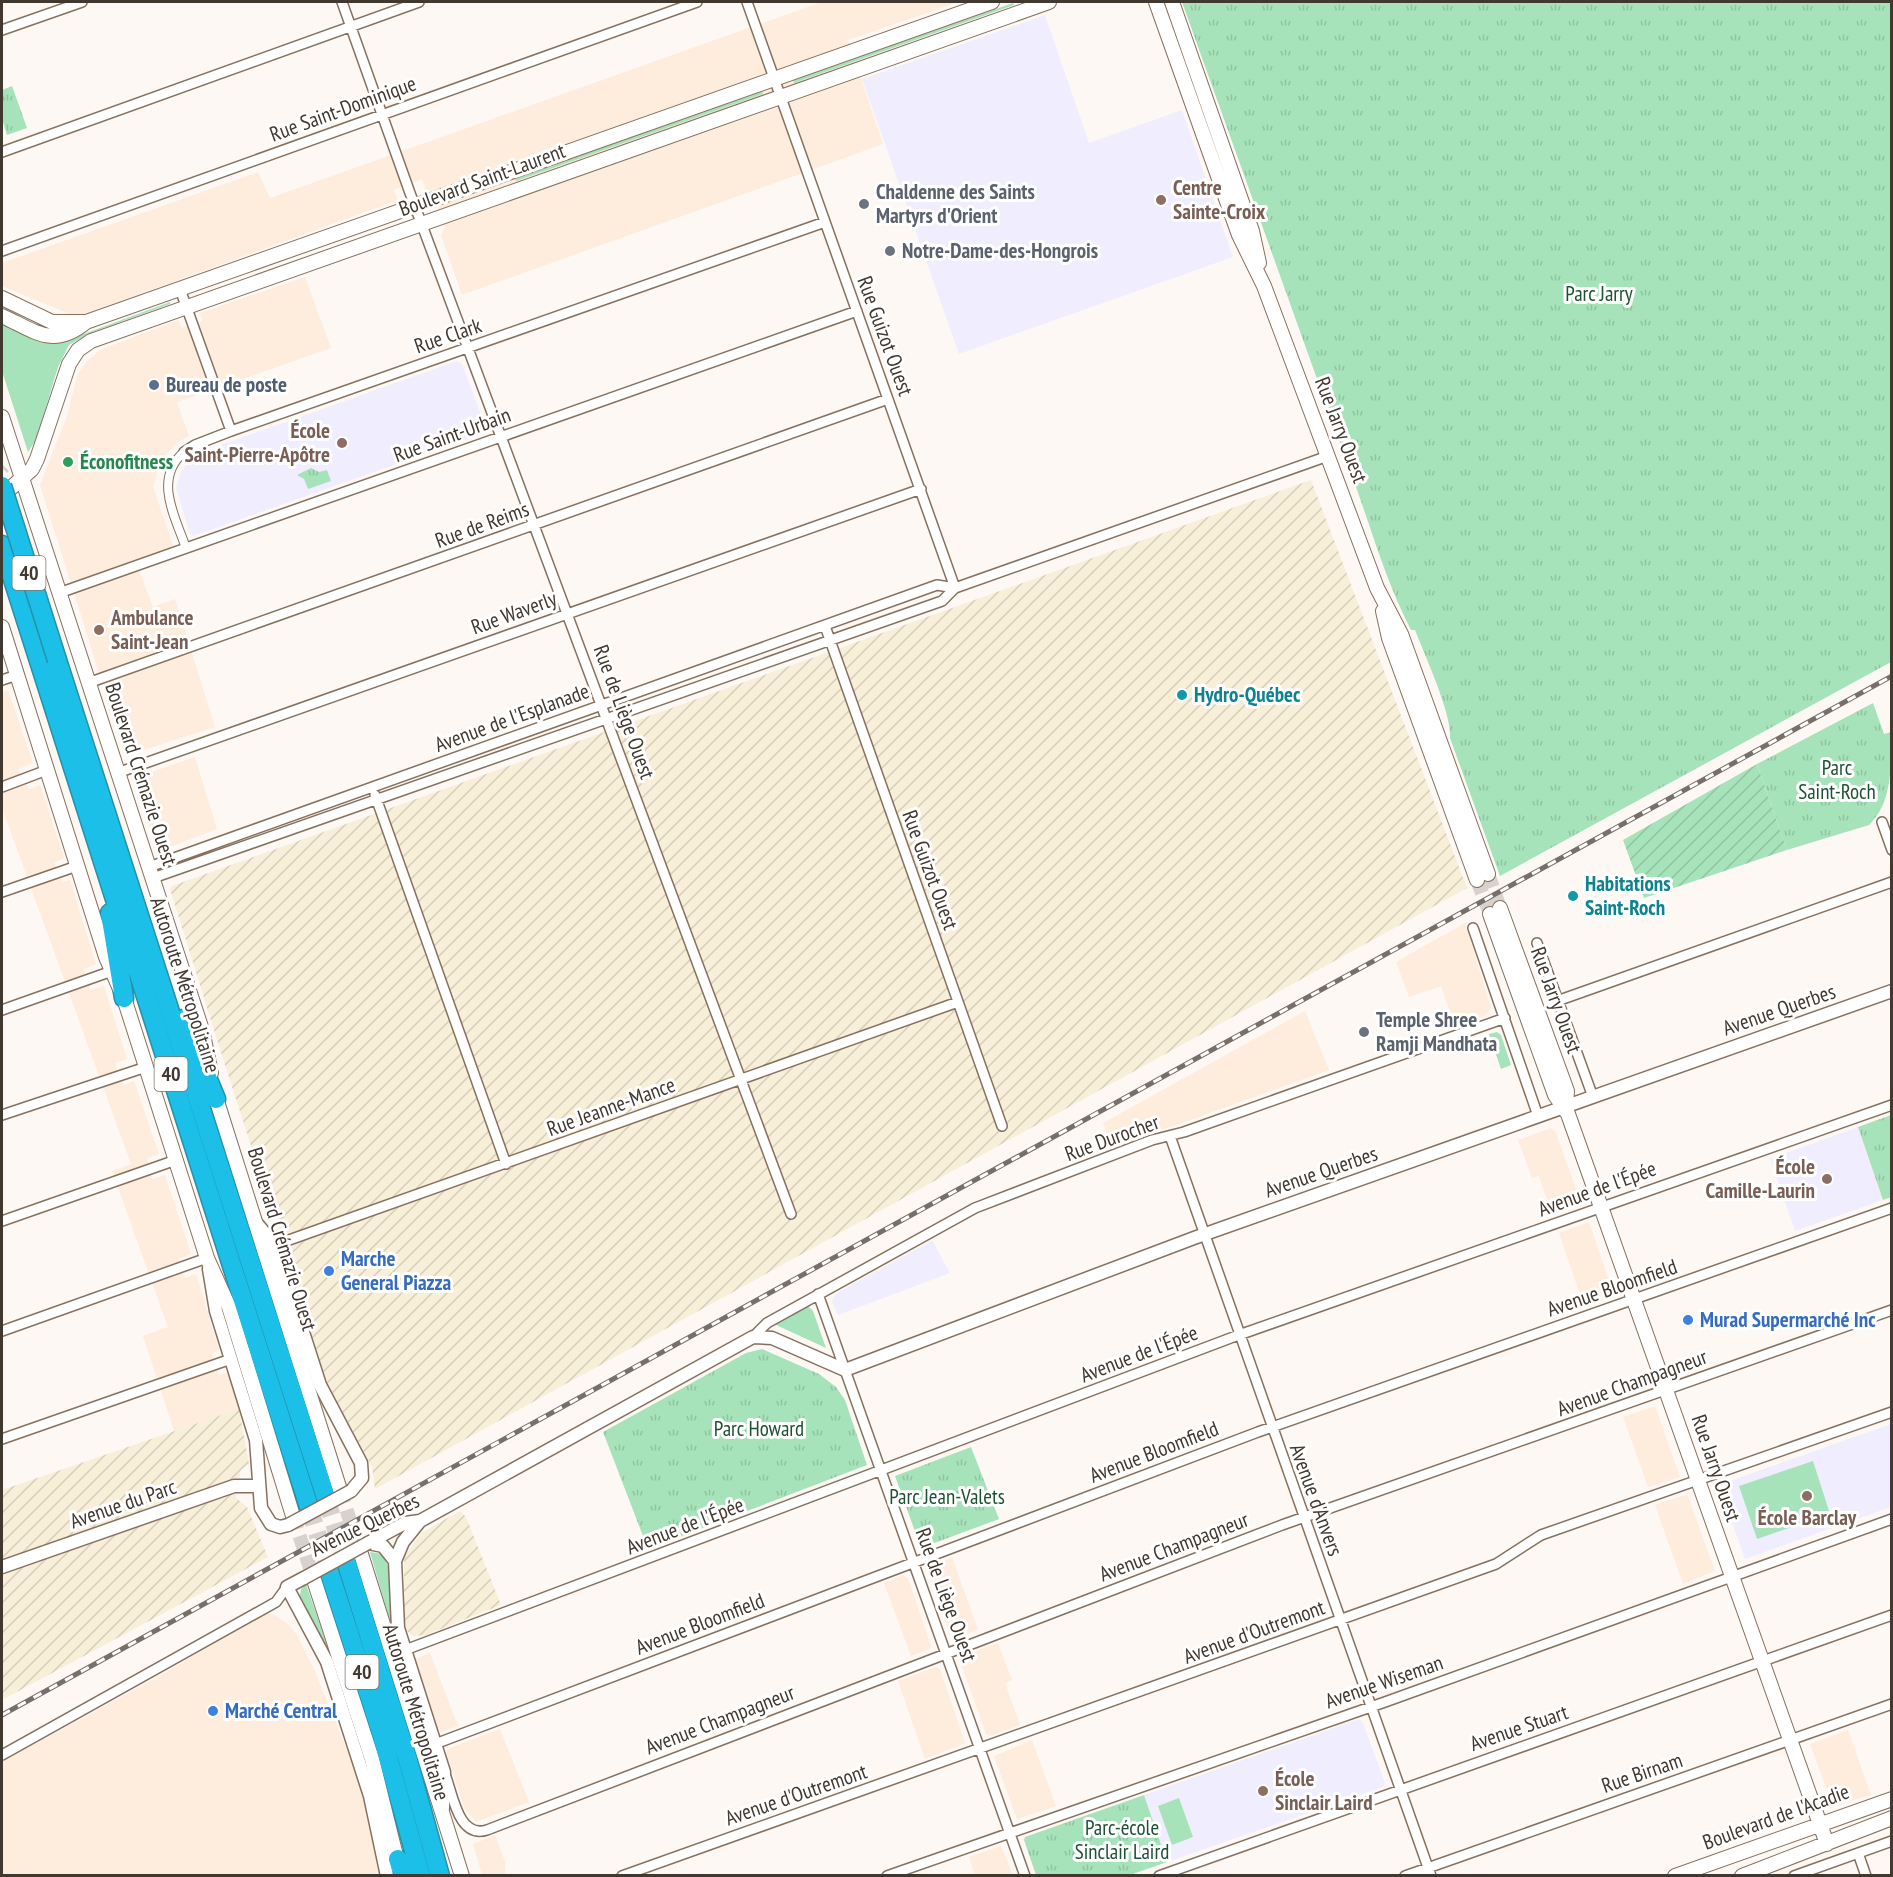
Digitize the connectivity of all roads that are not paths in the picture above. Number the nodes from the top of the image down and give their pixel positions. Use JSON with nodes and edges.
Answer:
{"nodes":[{"id":1,"x":82,"y":2,"type":"edge"},
{"id":2,"x":342,"y":2,"type":"edge"},
{"id":3,"x":419,"y":2,"type":"edge"},
{"id":4,"x":697,"y":2,"type":"edge"},
{"id":5,"x":747,"y":2,"type":"edge"},
{"id":6,"x":992,"y":2,"type":"edge"},
{"id":7,"x":1048,"y":2,"type":"edge"},
{"id":8,"x":1156,"y":2,"type":"edge"},
{"id":9,"x":1172,"y":2,"type":"edge"},
{"id":10,"x":350,"y":26,"type":"junction"},
{"id":11,"x":2,"y":30,"type":"edge"},
{"id":12,"x":775,"y":78,"type":"junction"},
{"id":13,"x":781,"y":96,"type":"junction"},
{"id":14,"x":382,"y":115,"type":"junction"},
{"id":15,"x":2,"y":152,"type":"edge"},
{"id":16,"x":415,"y":205,"type":"junction"},
{"id":17,"x":825,"y":222,"type":"junction"},
{"id":18,"x":422,"y":224,"type":"junction"},
{"id":19,"x":2,"y":251,"type":"edge"},
{"id":20,"x":1264,"y":286,"type":"junction"},
{"id":21,"x":180,"y":289,"type":"junction"},
{"id":22,"x":2,"y":298,"type":"edge"},
{"id":23,"x":187,"y":307,"type":"junction"},
{"id":24,"x":857,"y":312,"type":"junction"},
{"id":25,"x":2,"y":316,"type":"edge"},
{"id":26,"x":86,"y":322,"type":"junction"},
{"id":27,"x":468,"y":348,"type":"junction"},
{"id":28,"x":888,"y":399,"type":"junction"},
{"id":29,"x":2,"y":417,"type":"edge"},
{"id":30,"x":231,"y":431,"type":"junction"},
{"id":31,"x":501,"y":437,"type":"junction"},
{"id":32,"x":183,"y":452,"type":"joint"},
{"id":33,"x":1328,"y":456,"type":"junction"},
{"id":34,"x":12,"y":484,"type":"edge"},
{"id":35,"x":921,"y":489,"type":"junction"},
{"id":36,"x":20,"y":514,"type":"dead end"},
{"id":37,"x":36,"y":521,"type":"junction"},
{"id":38,"x":534,"y":525,"type":"junction"},
{"id":39,"x":2,"y":545,"type":"edge"},
{"id":40,"x":186,"y":548,"type":"junction"},
{"id":41,"x":955,"y":588,"type":"junction"},
{"id":42,"x":59,"y":593,"type":"junction"},
{"id":43,"x":567,"y":614,"type":"junction"},
{"id":44,"x":825,"y":626,"type":"junction"},
{"id":45,"x":2,"y":627,"type":"edge"},
{"id":46,"x":830,"y":640,"type":"junction"},
{"id":47,"x":48,"y":663,"type":"junction"},
{"id":48,"x":17,"y":675,"type":"junction"},
{"id":49,"x":2,"y":680,"type":"edge"},
{"id":50,"x":88,"y":683,"type":"junction"},
{"id":51,"x":601,"y":705,"type":"junction"},
{"id":52,"x":606,"y":720,"type":"junction"},
{"id":53,"x":47,"y":770,"type":"junction"},
{"id":54,"x":120,"y":772,"type":"junction"},
{"id":55,"x":2,"y":787,"type":"edge"},
{"id":56,"x":372,"y":787,"type":"junction"},
{"id":57,"x":376,"y":800,"type":"junction"},
{"id":58,"x":1882,"y":822,"type":"dead end"},
{"id":59,"x":97,"y":844,"type":"junction"},
{"id":60,"x":1892,"y":850,"type":"edge"},
{"id":61,"x":77,"y":866,"type":"junction"},
{"id":62,"x":151,"y":873,"type":"junction"},
{"id":63,"x":1483,"y":877,"type":"tunnel mouth"},
{"id":64,"x":1892,"y":882,"type":"edge"},
{"id":65,"x":2,"y":892,"type":"edge"},
{"id":66,"x":132,"y":895,"type":"junction"},
{"id":67,"x":1495,"y":911,"type":"tunnel mouth"},
{"id":68,"x":1473,"y":928,"type":"dead end"},
{"id":69,"x":1537,"y":943,"type":"dead end"},
{"id":70,"x":112,"y":971,"type":"junction"},
{"id":71,"x":1892,"y":991,"type":"edge"},
{"id":72,"x":124,"y":998,"type":"junction"},
{"id":73,"x":1557,"y":1001,"type":"junction"},
{"id":74,"x":958,"y":1002,"type":"junction"},
{"id":75,"x":2,"y":1010,"type":"edge"},
{"id":76,"x":1505,"y":1018,"type":"junction"},
{"id":77,"x":146,"y":1067,"type":"junction"},
{"id":78,"x":741,"y":1080,"type":"junction"},
{"id":79,"x":1593,"y":1097,"type":"junction"},
{"id":80,"x":216,"y":1100,"type":"junction"},
{"id":81,"x":1892,"y":1105,"type":"edge"},
{"id":82,"x":1566,"y":1106,"type":"junction"},
{"id":83,"x":2,"y":1116,"type":"edge"},
{"id":84,"x":1538,"y":1116,"type":"junction"},
{"id":85,"x":1002,"y":1126,"type":"dead end"},
{"id":86,"x":1170,"y":1136,"type":"junction"},
{"id":87,"x":176,"y":1160,"type":"junction"},
{"id":88,"x":506,"y":1164,"type":"junction"},
{"id":89,"x":1601,"y":1207,"type":"junction"},
{"id":90,"x":1892,"y":1208,"type":"edge"},
{"id":91,"x":791,"y":1214,"type":"dead end"},
{"id":92,"x":2,"y":1221,"type":"edge"},
{"id":93,"x":254,"y":1221,"type":"junction"},
{"id":94,"x":1204,"y":1234,"type":"junction"},
{"id":95,"x":275,"y":1245,"type":"junction"},
{"id":96,"x":207,"y":1258,"type":"junction"},
{"id":97,"x":818,"y":1294,"type":"junction"},
{"id":98,"x":1634,"y":1300,"type":"junction"},
{"id":99,"x":1892,"y":1310,"type":"edge"},
{"id":100,"x":2,"y":1331,"type":"edge"},
{"id":101,"x":1239,"y":1335,"type":"junction"},
{"id":102,"x":753,"y":1337,"type":"junction"},
{"id":103,"x":231,"y":1359,"type":"junction"},
{"id":104,"x":845,"y":1370,"type":"junction"},
{"id":105,"x":1666,"y":1390,"type":"junction"},
{"id":106,"x":1892,"y":1412,"type":"edge"},
{"id":107,"x":1271,"y":1427,"type":"junction"},
{"id":108,"x":2,"y":1439,"type":"edge"},
{"id":109,"x":880,"y":1471,"type":"junction"},
{"id":110,"x":1698,"y":1480,"type":"junction"},
{"id":111,"x":259,"y":1486,"type":"junction"},
{"id":112,"x":339,"y":1493,"type":"junction"},
{"id":113,"x":309,"y":1508,"type":"tunnel mouth"},
{"id":114,"x":1304,"y":1518,"type":"junction"},
{"id":115,"x":1892,"y":1519,"type":"edge"},
{"id":116,"x":290,"y":1521,"type":"junction"},
{"id":117,"x":420,"y":1521,"type":"junction"},
{"id":118,"x":358,"y":1553,"type":"junction"},
{"id":119,"x":395,"y":1561,"type":"junction"},
{"id":120,"x":913,"y":1562,"type":"junction"},
{"id":121,"x":2,"y":1567,"type":"edge"},
{"id":122,"x":316,"y":1576,"type":"junction"},
{"id":123,"x":1732,"y":1578,"type":"junction"},
{"id":124,"x":287,"y":1587,"type":"junction"},
{"id":125,"x":1892,"y":1615,"type":"edge"},
{"id":126,"x":1341,"y":1621,"type":"junction"},
{"id":127,"x":405,"y":1650,"type":"junction"},
{"id":128,"x":945,"y":1653,"type":"junction"},
{"id":129,"x":1762,"y":1662,"type":"junction"},
{"id":130,"x":1892,"y":1704,"type":"edge"},
{"id":131,"x":1371,"y":1706,"type":"junction"},
{"id":132,"x":1790,"y":1740,"type":"junction"},
{"id":133,"x":435,"y":1744,"type":"junction"},
{"id":134,"x":980,"y":1749,"type":"junction"},
{"id":135,"x":2,"y":1755,"type":"edge"},
{"id":136,"x":444,"y":1772,"type":"junction"},
{"id":137,"x":1400,"y":1790,"type":"junction"},
{"id":138,"x":1892,"y":1799,"type":"edge"},
{"id":139,"x":443,"y":1815,"type":"junction"},
{"id":140,"x":1892,"y":1818,"type":"edge"},
{"id":141,"x":1820,"y":1824,"type":"junction"},
{"id":142,"x":1010,"y":1833,"type":"junction"},
{"id":143,"x":1892,"y":1841,"type":"edge"},
{"id":144,"x":1827,"y":1844,"type":"junction"},
{"id":145,"x":1858,"y":1853,"type":"junction"},
{"id":146,"x":401,"y":1870,"type":"edge"},
{"id":147,"x":1429,"y":1871,"type":"edge"},
{"id":148,"x":387,"y":1875,"type":"edge"},
{"id":149,"x":421,"y":1875,"type":"edge"},
{"id":150,"x":440,"y":1875,"type":"edge"},
{"id":151,"x":462,"y":1875,"type":"edge"},
{"id":152,"x":622,"y":1875,"type":"edge"},
{"id":153,"x":887,"y":1875,"type":"edge"},
{"id":154,"x":1025,"y":1875,"type":"edge"},
{"id":155,"x":1159,"y":1875,"type":"edge"},
{"id":156,"x":1405,"y":1875,"type":"edge"},
{"id":157,"x":1675,"y":1875,"type":"edge"},
{"id":158,"x":1742,"y":1875,"type":"edge"},
{"id":159,"x":1794,"y":1875,"type":"edge"},
{"id":160,"x":1866,"y":1875,"type":"edge"}],
"edges":[{"from":1,"to":11,"type":"street"},
{"from":2,"to":10,"type":"street","name":"Rue de Liège Ouest"},
{"from":3,"to":10,"type":"street"},
{"from":4,"to":14,"type":"street","name":"Rue Saint-Dominique"},
{"from":5,"to":12,"type":"street","name":"Rue Guizot Ouest"},
{"from":6,"to":12,"type":"main road","name":"Boulevard Saint-Laurent"},
{"from":7,"to":13,"type":"main road","name":"Boulevard Saint-Laurent"},
{"from":8,"to":20,"type":"main road","name":"Rue Jarry Ouest"},
{"from":9,"to":20,"type":"main road","name":"Rue Jarry Ouest"},
{"from":10,"to":14,"type":"street","name":"Rue de Liège Ouest"},
{"from":10,"to":15,"type":"street"},
{"from":12,"to":13,"type":"street","name":"Rue Guizot Ouest"},
{"from":12,"to":16,"type":"main road","name":"Boulevard Saint-Laurent"},
{"from":13,"to":17,"type":"street","name":"Rue Guizot Ouest"},
{"from":13,"to":18,"type":"main road","name":"Boulevard Saint-Laurent"},
{"from":14,"to":16,"type":"street","name":"Rue de Liège Ouest"},
{"from":14,"to":19,"type":"street","name":"Rue Saint-Dominique"},
{"from":16,"to":18,"type":"street","name":"Rue de Liège Ouest"},
{"from":16,"to":21,"type":"main road","name":"Boulevard Saint-Laurent"},
{"from":17,"to":24,"type":"street","name":"Rue Guizot Ouest"},
{"from":17,"to":27,"type":"street","name":"Rue Clark"},
{"from":18,"to":23,"type":"main road","name":"Boulevard Saint-Laurent"},
{"from":18,"to":27,"type":"street","name":"Rue de Liège Ouest"},
{"from":20,"to":33,"type":"main road","name":"Rue Jarry Ouest"},
{"from":21,"to":23,"type":"street"},
{"from":21,"to":26,"type":"main road","name":"Boulevard Saint-Laurent"},
{"from":22,"to":26,"type":"main road","name":"Boulevard Saint-Laurent"},
{"from":23,"to":30,"type":"street"},
{"from":23,"to":34,"type":"main road","name":"Boulevard Saint-Laurent"},
{"from":24,"to":28,"type":"street","name":"Rue Guizot Ouest"},
{"from":24,"to":31,"type":"street","name":"Rue Saint-Urbain"},
{"from":25,"to":26,"type":"main road"},
{"from":27,"to":30,"type":"street","name":"Rue Clark"},
{"from":27,"to":31,"type":"street","name":"Rue de Liège Ouest"},
{"from":28,"to":35,"type":"street","name":"Rue Guizot Ouest"},
{"from":28,"to":38,"type":"street","name":"Rue de Reims"},
{"from":29,"to":34,"type":"main road","name":"Boulevard Crémazie Ouest"},
{"from":30,"to":32,"type":"street","name":"Rue Clark"},
{"from":31,"to":38,"type":"street","name":"Rue de Liège Ouest"},
{"from":31,"to":40,"type":"street","name":"Rue Saint-Urbain"},
{"from":32,"to":40,"type":"street","name":"Rue Clark"},
{"from":33,"to":41,"type":"street","name":"Avenue de l'Esplanade"},
{"from":33,"to":63,"type":"main road","name":"Rue Jarry Ouest"},
{"from":34,"to":37,"type":"main road","name":"Boulevard Crémazie Ouest"},
{"from":34,"to":47,"type":"highway","name":"Autoroute Métropolitaine","number":"40","bridge":true},
{"from":35,"to":41,"type":"street","name":"Rue Guizot Ouest"},
{"from":35,"to":43,"type":"street","name":"Rue Waverly"},
{"from":36,"to":37,"type":"main road"},
{"from":37,"to":42,"type":"main road","name":"Boulevard Crémazie Ouest"},
{"from":38,"to":43,"type":"street","name":"Rue de Liège Ouest"},
{"from":38,"to":50,"type":"street","name":"Rue de Reims"},
{"from":39,"to":47,"type":"highway","name":"Autoroute Métropolitaine","number":"40"},
{"from":40,"to":42,"type":"street","name":"Rue Saint-Urbain"},
{"from":41,"to":44,"type":"street","name":"Avenue de l'Esplanade"},
{"from":41,"to":46,"type":"street","name":"Avenue de l'Esplanade"},
{"from":42,"to":50,"type":"main road","name":"Boulevard Crémazie Ouest"},
{"from":43,"to":51,"type":"street","name":"Rue de Liège Ouest"},
{"from":43,"to":54,"type":"street","name":"Rue Waverly"},
{"from":44,"to":46,"type":"street","name":"Rue Guizot Ouest"},
{"from":44,"to":51,"type":"street","name":"Avenue de l'Esplanade"},
{"from":45,"to":48,"type":"main road"},
{"from":46,"to":52,"type":"street","name":"Avenue de l'Esplanade"},
{"from":46,"to":74,"type":"street","name":"Rue Guizot Ouest"},
{"from":47,"to":59,"type":"highway","name":"Autoroute Métropolitaine","number":"40"},
{"from":47,"to":66,"type":"highway","name":"Autoroute Métropolitaine","number":"40"},
{"from":48,"to":49,"type":"street"},
{"from":48,"to":53,"type":"main road"},
{"from":50,"to":54,"type":"main road","name":"Boulevard Crémazie Ouest"},
{"from":51,"to":52,"type":"street","name":"Rue de Liège Ouest"},
{"from":51,"to":56,"type":"street","name":"Avenue de l'Esplanade"},
{"from":52,"to":57,"type":"street","name":"Avenue de l'Esplanade"},
{"from":52,"to":78,"type":"street","name":"Rue de Liège Ouest"},
{"from":53,"to":55,"type":"street"},
{"from":53,"to":61,"type":"main road"},
{"from":54,"to":62,"type":"main road","name":"Boulevard Crémazie Ouest"},
{"from":56,"to":57,"type":"street"},
{"from":56,"to":62,"type":"street","name":"Avenue de l'Esplanade"},
{"from":57,"to":62,"type":"street","name":"Avenue de l'Esplanade"},
{"from":57,"to":88,"type":"street"},
{"from":58,"to":60,"type":"street"},
{"from":59,"to":72,"type":"highway"},
{"from":59,"to":113,"type":"highway","name":"Autoroute Métropolitaine","number":"40"},
{"from":61,"to":65,"type":"street"},
{"from":61,"to":70,"type":"main road"},
{"from":62,"to":80,"type":"main road","name":"Boulevard Crémazie Ouest"},
{"from":64,"to":73,"type":"street"},
{"from":66,"to":80,"type":"highway"},
{"from":66,"to":112,"type":"highway","name":"Autoroute Métropolitaine","number":"40"},
{"from":67,"to":82,"type":"main road","name":"Rue Jarry Ouest"},
{"from":68,"to":76,"type":"street"},
{"from":69,"to":73,"type":"street","name":"Rue Jarry Ouest"},
{"from":70,"to":72,"type":"main road"},
{"from":70,"to":75,"type":"street"},
{"from":71,"to":79,"type":"street","name":"Avenue Querbes"},
{"from":72,"to":77,"type":"main road"},
{"from":73,"to":79,"type":"street","name":"Rue Jarry Ouest"},
{"from":74,"to":78,"type":"street","name":"Rue Jeanne-Mance"},
{"from":74,"to":85,"type":"street","name":"Rue Guizot Ouest"},
{"from":76,"to":84,"type":"street"},
{"from":76,"to":86,"type":"street","name":"Rue Durocher"},
{"from":77,"to":83,"type":"street"},
{"from":77,"to":87,"type":"main road"},
{"from":78,"to":88,"type":"street","name":"Rue Jeanne-Mance"},
{"from":78,"to":91,"type":"street","name":"Rue de Liège Ouest"},
{"from":79,"to":82,"type":"street","name":"Avenue Querbes"},
{"from":80,"to":93,"type":"main road","name":"Boulevard Crémazie Ouest"},
{"from":81,"to":89,"type":"street","name":"Avenue de l'Épée"},
{"from":82,"to":84,"type":"street","name":"Avenue Querbes"},
{"from":82,"to":89,"type":"main road","name":"Rue Jarry Ouest"},
{"from":84,"to":94,"type":"street","name":"Avenue Querbes"},
{"from":86,"to":94,"type":"street","name":"Avenue d'Anvers"},
{"from":86,"to":97,"type":"street","name":"Rue Durocher"},
{"from":87,"to":92,"type":"street"},
{"from":87,"to":96,"type":"main road"},
{"from":88,"to":95,"type":"street","name":"Rue Jeanne-Mance"},
{"from":89,"to":98,"type":"main road","name":"Rue Jarry Ouest"},
{"from":89,"to":101,"type":"street","name":"Avenue de l'Épée"},
{"from":90,"to":98,"type":"street","name":"Avenue Bloomfield"},
{"from":93,"to":95,"type":"street"},
{"from":93,"to":112,"type":"main road","name":"Boulevard Crémazie Ouest"},
{"from":94,"to":101,"type":"street","name":"Avenue d'Anvers"},
{"from":94,"to":104,"type":"street","name":"Avenue Querbes"},
{"from":95,"to":112,"type":"street","name":"Boulevard Crémazie Ouest"},
{"from":96,"to":100,"type":"street"},
{"from":96,"to":103,"type":"street"},
{"from":96,"to":116,"type":"main road"},
{"from":97,"to":102,"type":"street","name":"Rue Durocher"},
{"from":97,"to":104,"type":"street","name":"Rue de Liège Ouest"},
{"from":98,"to":105,"type":"main road","name":"Rue Jarry Ouest"},
{"from":98,"to":107,"type":"street","name":"Avenue Bloomfield"},
{"from":99,"to":105,"type":"street","name":"Avenue Champagneur"},
{"from":101,"to":107,"type":"street","name":"Avenue d'Anvers"},
{"from":101,"to":109,"type":"street","name":"Avenue de l'Épée"},
{"from":102,"to":104,"type":"street"},
{"from":102,"to":117,"type":"street","name":"Avenue Querbes"},
{"from":103,"to":108,"type":"street"},
{"from":103,"to":111,"type":"street"},
{"from":104,"to":109,"type":"street","name":"Rue de Liège Ouest"},
{"from":105,"to":110,"type":"main road","name":"Rue Jarry Ouest"},
{"from":105,"to":114,"type":"street","name":"Avenue Champagneur"},
{"from":106,"to":110,"type":"street","name":"Avenue d'Outremont"},
{"from":107,"to":114,"type":"street","name":"Avenue d'Anvers"},
{"from":107,"to":120,"type":"street","name":"Avenue Bloomfield"},
{"from":109,"to":120,"type":"street","name":"Rue de Liège Ouest"},
{"from":109,"to":127,"type":"street","name":"Avenue de l'Épée"},
{"from":110,"to":123,"type":"main road","name":"Rue Jarry Ouest"},
{"from":110,"to":126,"type":"street","name":"Avenue d'Outremont"},
{"from":111,"to":116,"type":"street"},
{"from":111,"to":121,"type":"street","name":"Avenue du Parc"},
{"from":112,"to":116,"type":"street","bridge":true},
{"from":114,"to":126,"type":"street","name":"Avenue d'Anvers"},
{"from":114,"to":128,"type":"street","name":"Avenue Champagneur"},
{"from":115,"to":123,"type":"street","name":"Avenue Wiseman"},
{"from":117,"to":118,"type":"street","name":"Avenue Querbes"},
{"from":117,"to":119,"type":"street"},
{"from":118,"to":119,"type":"street"},
{"from":118,"to":122,"type":"street","name":"Avenue Querbes","bridge":true},
{"from":118,"to":139,"type":"main road"},
{"from":118,"to":150,"type":"highway","name":"Autoroute Métropolitaine","number":"40"},
{"from":119,"to":127,"type":"street"},
{"from":120,"to":128,"type":"street","name":"Rue de Liège Ouest"},
{"from":120,"to":133,"type":"street","name":"Avenue Bloomfield"},
{"from":122,"to":124,"type":"street","name":"Avenue Querbes"},
{"from":122,"to":146,"type":"main road"},
{"from":122,"to":149,"type":"highway","name":"Autoroute Métropolitaine","number":"40"},
{"from":123,"to":129,"type":"main road","name":"Rue Jarry Ouest"},
{"from":123,"to":131,"type":"street","name":"Avenue Wiseman"},
{"from":124,"to":135,"type":"street","name":"Avenue Querbes"},
{"from":124,"to":148,"type":"street"},
{"from":125,"to":129,"type":"street","name":"Avenue Stuart"},
{"from":126,"to":131,"type":"street","name":"Avenue d'Anvers"},
{"from":126,"to":134,"type":"street","name":"Avenue d'Outremont"},
{"from":127,"to":133,"type":"street"},
{"from":128,"to":134,"type":"street","name":"Rue de Liège Ouest"},
{"from":128,"to":136,"type":"street","name":"Avenue Champagneur"},
{"from":129,"to":132,"type":"main road","name":"Rue Jarry Ouest"},
{"from":129,"to":137,"type":"street","name":"Avenue Stuart"},
{"from":130,"to":132,"type":"street","name":"Rue Birnam"},
{"from":131,"to":137,"type":"street","name":"Avenue d'Anvers"},
{"from":131,"to":142,"type":"street","name":"Avenue Wiseman"},
{"from":132,"to":141,"type":"main road","name":"Rue Jarry Ouest"},
{"from":132,"to":147,"type":"street","name":"Rue Birnam"},
{"from":133,"to":136,"type":"street"},
{"from":134,"to":142,"type":"street","name":"Rue de Liège Ouest"},
{"from":134,"to":152,"type":"street","name":"Avenue d'Outremont"},
{"from":136,"to":139,"type":"street"},
{"from":137,"to":147,"type":"street","name":"Avenue d'Anvers"},
{"from":137,"to":155,"type":"street","name":"Avenue Stuart"},
{"from":138,"to":141,"type":"main road","name":"Boulevard de l'Acadie"},
{"from":139,"to":151,"type":"main road"},
{"from":140,"to":144,"type":"main road","name":"Boulevard de l'Acadie"},
{"from":141,"to":144,"type":"main road","name":"Rue Jarry Ouest"},
{"from":141,"to":157,"type":"main road","name":"Boulevard de l'Acadie"},
{"from":142,"to":153,"type":"street","name":"Avenue Wiseman"},
{"from":142,"to":154,"type":"street","name":"Rue de Liège Ouest"},
{"from":143,"to":145,"type":"street"},
{"from":144,"to":158,"type":"main road","name":"Boulevard de l'Acadie"},
{"from":145,"to":159,"type":"street"},
{"from":145,"to":160,"type":"street"},
{"from":147,"to":156,"type":"street","name":"Rue Birnam"}]}
